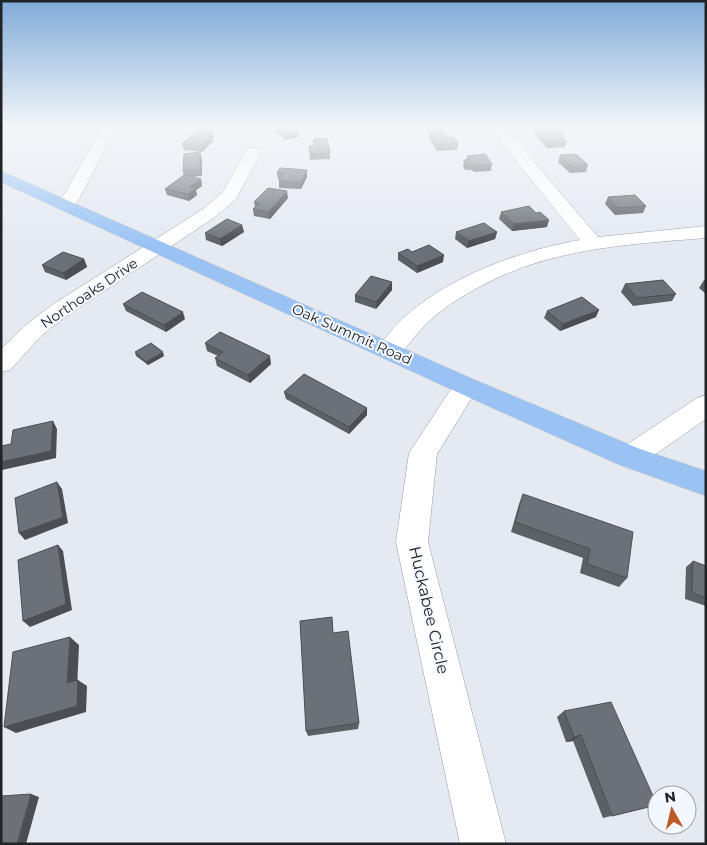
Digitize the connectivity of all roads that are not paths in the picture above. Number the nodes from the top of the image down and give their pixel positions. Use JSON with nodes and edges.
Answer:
{"nodes":[{"id":1,"x":89,"y":165,"type":"edge"},
{"id":2,"x":246,"y":165,"type":"edge"},
{"id":3,"x":528,"y":165,"type":"edge"},
{"id":4,"x":1,"y":176,"type":"edge"},
{"id":5,"x":66,"y":204,"type":"junction"},
{"id":6,"x":706,"y":232,"type":"edge"},
{"id":7,"x":592,"y":242,"type":"junction"},
{"id":8,"x":158,"y":246,"type":"junction"},
{"id":9,"x":389,"y":350,"type":"junction"},
{"id":10,"x":1,"y":364,"type":"edge"},
{"id":11,"x":466,"y":386,"type":"junction"},
{"id":12,"x":706,"y":405,"type":"edge"},
{"id":13,"x":630,"y":457,"type":"junction"},
{"id":14,"x":706,"y":484,"type":"edge"},
{"id":15,"x":483,"y":844,"type":"edge"}],
"edges":[{"from":1,"to":5,"type":"street"},
{"from":2,"to":8,"type":"street","name":"Northoaks Drive"},
{"from":3,"to":7,"type":"street"},
{"from":4,"to":5,"type":"main road","name":"Oak Summit Road"},
{"from":5,"to":8,"type":"main road","name":"Oak Summit Road"},
{"from":6,"to":7,"type":"street"},
{"from":7,"to":9,"type":"street"},
{"from":8,"to":9,"type":"main road","name":"Oak Summit Road"},
{"from":8,"to":10,"type":"street","name":"Northoaks Drive"},
{"from":9,"to":11,"type":"main road","name":"Oak Summit Road"},
{"from":11,"to":13,"type":"main road","name":"Oak Summit Road"},
{"from":11,"to":15,"type":"street","name":"Huckabee Circle"},
{"from":12,"to":13,"type":"street"},
{"from":13,"to":14,"type":"main road","name":"Oak Summit Road"}]}
